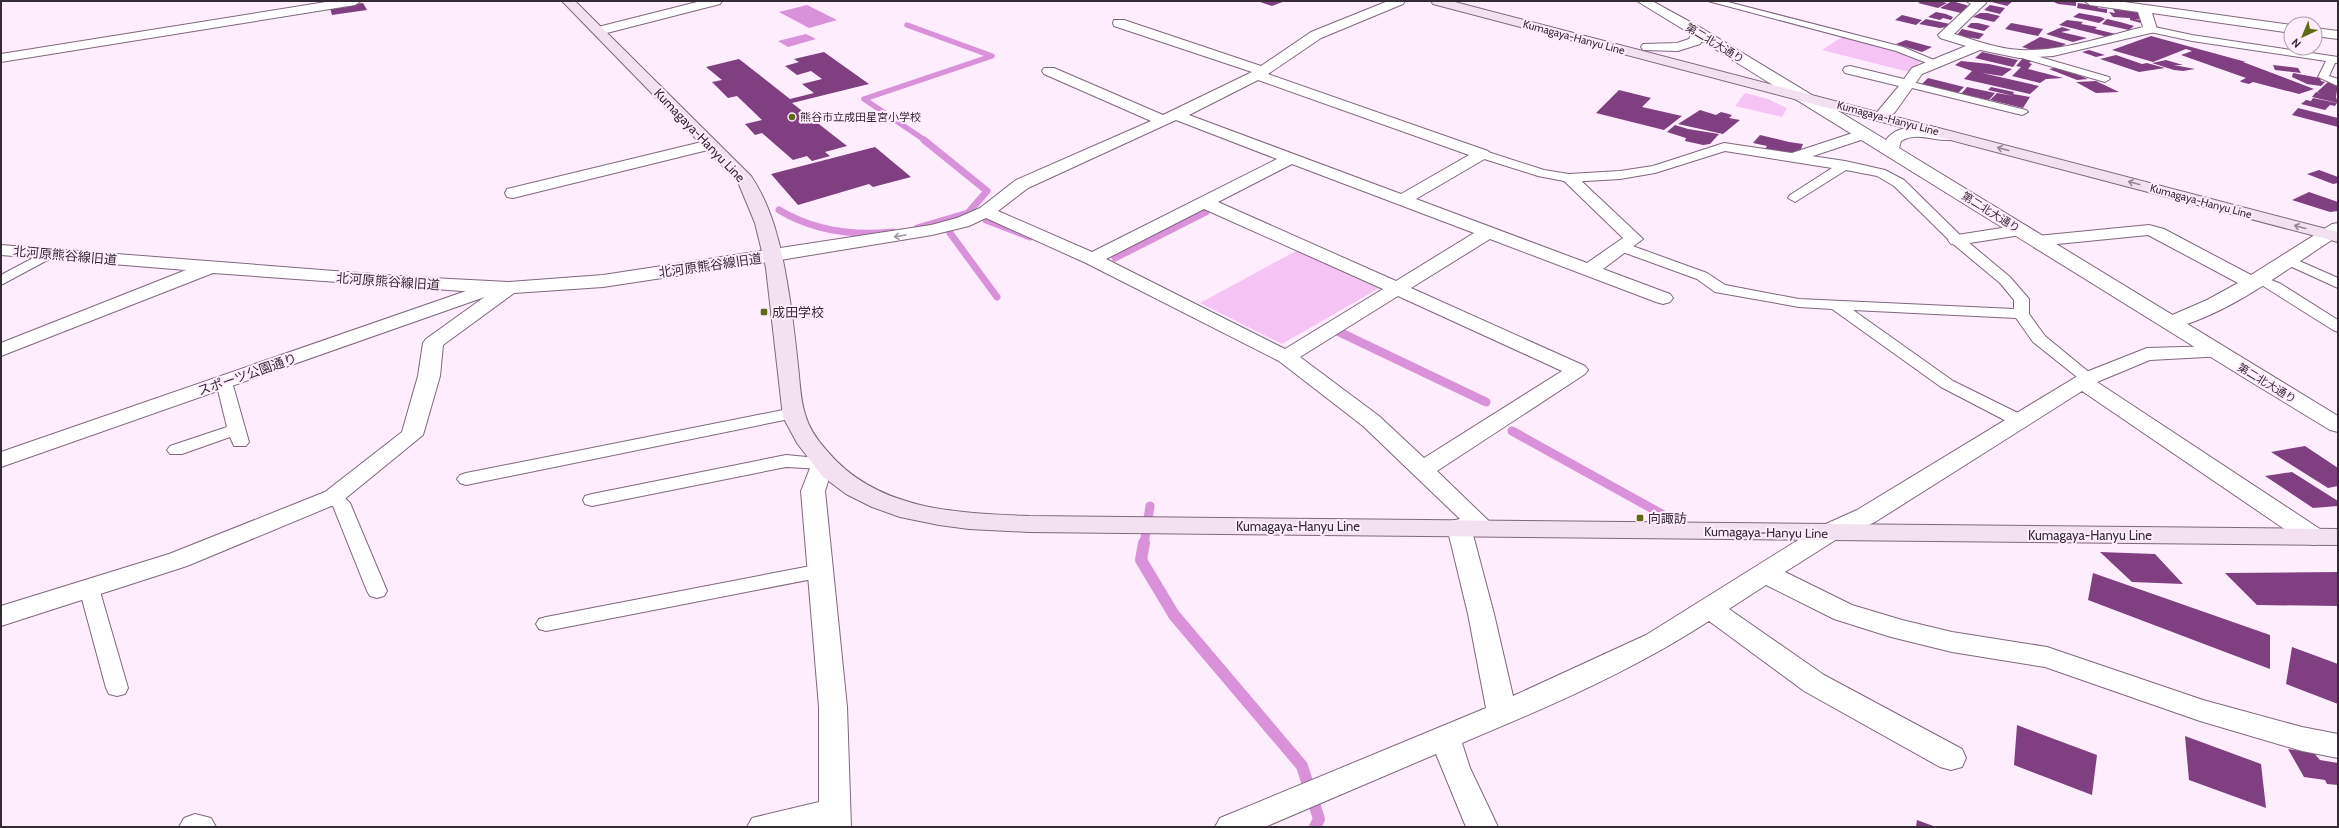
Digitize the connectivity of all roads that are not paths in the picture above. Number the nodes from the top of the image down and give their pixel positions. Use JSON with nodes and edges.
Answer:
{"nodes":[{"id":1,"x":355,"y":1,"type":"edge"},
{"id":2,"x":568,"y":1,"type":"edge"},
{"id":3,"x":716,"y":1,"type":"edge"},
{"id":4,"x":1399,"y":1,"type":"edge"},
{"id":5,"x":1437,"y":1,"type":"edge"},
{"id":6,"x":1470,"y":1,"type":"edge"},
{"id":7,"x":1643,"y":1,"type":"edge"},
{"id":8,"x":1713,"y":1,"type":"edge"},
{"id":9,"x":1972,"y":1,"type":"edge"},
{"id":10,"x":2090,"y":1,"type":"edge"},
{"id":11,"x":2145,"y":11,"type":"junction"},
{"id":12,"x":1119,"y":23,"type":"dead end"},
{"id":13,"x":2283,"y":28,"type":"edge"},
{"id":14,"x":2150,"y":29,"type":"junction"},
{"id":15,"x":599,"y":31,"type":"junction"},
{"id":16,"x":1698,"y":32,"type":"junction"},
{"id":17,"x":2323,"y":33,"type":"edge"},
{"id":18,"x":2338,"y":35,"type":"edge"},
{"id":19,"x":1979,"y":46,"type":"junction"},
{"id":20,"x":1648,"y":47,"type":"junction"},
{"id":21,"x":2019,"y":54,"type":"junction"},
{"id":22,"x":1,"y":58,"type":"edge"},
{"id":23,"x":2335,"y":60,"type":"edge"},
{"id":24,"x":1936,"y":63,"type":"junction"},
{"id":25,"x":1049,"y":71,"type":"dead end"},
{"id":26,"x":1260,"y":73,"type":"junction"},
{"id":27,"x":1848,"y":76,"type":"dead end"},
{"id":28,"x":1774,"y":79,"type":"junction"},
{"id":29,"x":2105,"y":79,"type":"dead end"},
{"id":30,"x":2338,"y":83,"type":"edge"},
{"id":31,"x":1905,"y":89,"type":"junction"},
{"id":32,"x":1801,"y":96,"type":"junction"},
{"id":33,"x":2022,"y":112,"type":"dead end"},
{"id":34,"x":1886,"y":113,"type":"junction"},
{"id":35,"x":1170,"y":118,"type":"junction"},
{"id":36,"x":1866,"y":134,"type":"junction"},
{"id":37,"x":1958,"y":137,"type":"junction"},
{"id":38,"x":710,"y":145,"type":"junction"},
{"id":39,"x":1891,"y":149,"type":"junction"},
{"id":40,"x":1482,"y":154,"type":"junction"},
{"id":41,"x":1795,"y":157,"type":"junction"},
{"id":42,"x":1291,"y":158,"type":"junction"},
{"id":43,"x":1845,"y":165,"type":"junction"},
{"id":44,"x":1569,"y":178,"type":"junction"},
{"id":45,"x":513,"y":193,"type":"dead end"},
{"id":46,"x":1795,"y":198,"type":"dead end"},
{"id":47,"x":1402,"y":200,"type":"junction"},
{"id":48,"x":1206,"y":203,"type":"junction"},
{"id":49,"x":986,"y":212,"type":"junction"},
{"id":50,"x":2021,"y":230,"type":"junction"},
{"id":51,"x":2335,"y":231,"type":"edge"},
{"id":52,"x":1489,"y":232,"type":"junction"},
{"id":53,"x":1957,"y":240,"type":"junction"},
{"id":54,"x":2037,"y":241,"type":"junction"},
{"id":55,"x":1622,"y":247,"type":"junction"},
{"id":56,"x":1,"y":250,"type":"edge"},
{"id":57,"x":50,"y":253,"type":"junction"},
{"id":58,"x":774,"y":256,"type":"junction"},
{"id":59,"x":1092,"y":259,"type":"junction"},
{"id":60,"x":2288,"y":260,"type":"junction"},
{"id":61,"x":211,"y":267,"type":"junction"},
{"id":62,"x":1589,"y":270,"type":"junction"},
{"id":63,"x":1,"y":280,"type":"edge"},
{"id":64,"x":2255,"y":281,"type":"junction"},
{"id":65,"x":2338,"y":284,"type":"edge"},
{"id":66,"x":501,"y":288,"type":"junction"},
{"id":67,"x":1398,"y":288,"type":"junction"},
{"id":68,"x":1663,"y":298,"type":"dead end"},
{"id":69,"x":1837,"y":306,"type":"junction"},
{"id":70,"x":2021,"y":314,"type":"junction"},
{"id":71,"x":2170,"y":323,"type":"junction"},
{"id":72,"x":2338,"y":327,"type":"edge"},
{"id":73,"x":1,"y":350,"type":"edge"},
{"id":74,"x":2217,"y":352,"type":"junction"},
{"id":75,"x":1286,"y":357,"type":"junction"},
{"id":76,"x":2085,"y":380,"type":"junction"},
{"id":77,"x":224,"y":382,"type":"junction"},
{"id":78,"x":793,"y":413,"type":"junction"},
{"id":79,"x":2018,"y":420,"type":"junction"},
{"id":80,"x":2338,"y":425,"type":"edge"},
{"id":81,"x":176,"y":450,"type":"dead end"},
{"id":82,"x":1,"y":460,"type":"edge"},
{"id":83,"x":822,"y":463,"type":"junction"},
{"id":84,"x":1422,"y":470,"type":"junction"},
{"id":85,"x":466,"y":478,"type":"dead end"},
{"id":86,"x":333,"y":497,"type":"junction"},
{"id":87,"x":592,"y":500,"type":"dead end"},
{"id":88,"x":1471,"y":527,"type":"junction"},
{"id":89,"x":1828,"y":533,"type":"junction"},
{"id":90,"x":2330,"y":538,"type":"edge"},
{"id":91,"x":821,"y":571,"type":"junction"},
{"id":92,"x":1764,"y":573,"type":"junction"},
{"id":93,"x":89,"y":588,"type":"junction"},
{"id":94,"x":376,"y":591,"type":"dead end"},
{"id":95,"x":1709,"y":608,"type":"junction"},
{"id":96,"x":1,"y":616,"type":"edge"},
{"id":97,"x":546,"y":624,"type":"dead end"},
{"id":98,"x":117,"y":688,"type":"dead end"},
{"id":99,"x":1502,"y":714,"type":"junction"},
{"id":100,"x":1445,"y":738,"type":"junction"},
{"id":101,"x":2338,"y":746,"type":"edge"},
{"id":102,"x":1951,"y":758,"type":"dead end"},
{"id":103,"x":835,"y":819,"type":"edge"},
{"id":104,"x":195,"y":827,"type":"edge"},
{"id":105,"x":200,"y":827,"type":"edge"},
{"id":106,"x":763,"y":827,"type":"edge"},
{"id":107,"x":1231,"y":827,"type":"edge"},
{"id":108,"x":1482,"y":827,"type":"edge"}],
"edges":[{"from":1,"to":22,"type":"street"},
{"from":2,"to":15,"type":"main road","name":"Kumagaya-Hanyu Line"},
{"from":3,"to":15,"type":"street"},
{"from":4,"to":26,"type":"street","name":"北河原熊谷線旧道"},
{"from":5,"to":32,"type":"main road","name":"Kumagaya-Hanyu Line"},
{"from":6,"to":20,"type":"main road","name":"Kumagaya-Hanyu Line"},
{"from":7,"to":16,"type":"street","name":"第二北大通り"},
{"from":8,"to":24,"type":"lane"},
{"from":9,"to":19,"type":"street"},
{"from":10,"to":11,"type":"street"},
{"from":11,"to":13,"type":"street"},
{"from":11,"to":14,"type":"street"},
{"from":12,"to":26,"type":"street"},
{"from":14,"to":21,"type":"street"},
{"from":14,"to":23,"type":"lane"},
{"from":15,"to":38,"type":"main road","name":"Kumagaya-Hanyu Line"},
{"from":16,"to":20,"type":"street"},
{"from":16,"to":28,"type":"street","name":"第二北大通り"},
{"from":17,"to":18,"type":"street"},
{"from":19,"to":21,"type":"street"},
{"from":19,"to":24,"type":"street"},
{"from":20,"to":28,"type":"main road","name":"Kumagaya-Hanyu Line"},
{"from":21,"to":29,"type":"lane"},
{"from":23,"to":30,"type":"lane"},
{"from":24,"to":31,"type":"street"},
{"from":25,"to":35,"type":"street"},
{"from":26,"to":35,"type":"street","name":"北河原熊谷線旧道"},
{"from":26,"to":40,"type":"street"},
{"from":27,"to":31,"type":"street"},
{"from":28,"to":32,"type":"street","name":"第二北大通り"},
{"from":28,"to":34,"type":"main road","name":"Kumagaya-Hanyu Line"},
{"from":31,"to":33,"type":"lane"},
{"from":31,"to":34,"type":"street"},
{"from":32,"to":34,"type":"main road","name":"Kumagaya-Hanyu Line"},
{"from":32,"to":36,"type":"street","name":"第二北大通り"},
{"from":34,"to":37,"type":"main road","name":"Kumagaya-Hanyu Line"},
{"from":34,"to":51,"type":"main road","name":"Kumagaya-Hanyu Line"},
{"from":35,"to":42,"type":"street"},
{"from":35,"to":49,"type":"street","name":"北河原熊谷線旧道"},
{"from":36,"to":39,"type":"street","name":"第二北大通り"},
{"from":36,"to":41,"type":"street"},
{"from":37,"to":39,"type":"street"},
{"from":51,"to":37,"type":"main road","name":"Kumagaya-Hanyu Line","one_way":true},
{"from":38,"to":45,"type":"street"},
{"from":38,"to":58,"type":"main road","name":"Kumagaya-Hanyu Line"},
{"from":39,"to":50,"type":"street","name":"第二北大通り"},
{"from":40,"to":44,"type":"lane"},
{"from":40,"to":47,"type":"street"},
{"from":41,"to":43,"type":"lane"},
{"from":41,"to":44,"type":"lane"},
{"from":42,"to":47,"type":"street"},
{"from":42,"to":48,"type":"street"},
{"from":43,"to":46,"type":"lane"},
{"from":43,"to":53,"type":"lane"},
{"from":44,"to":55,"type":"street"},
{"from":47,"to":52,"type":"street"},
{"from":48,"to":59,"type":"street"},
{"from":48,"to":67,"type":"street"},
{"from":49,"to":58,"type":"street","name":"北河原熊谷線旧道","one_way":true},
{"from":49,"to":59,"type":"street"},
{"from":50,"to":53,"type":"street"},
{"from":50,"to":54,"type":"street","name":"第二北大通り"},
{"from":51,"to":60,"type":"street"},
{"from":52,"to":62,"type":"street"},
{"from":52,"to":67,"type":"street"},
{"from":53,"to":70,"type":"lane"},
{"from":54,"to":64,"type":"street"},
{"from":54,"to":71,"type":"street","name":"第二北大通り"},
{"from":55,"to":62,"type":"street"},
{"from":55,"to":69,"type":"lane"},
{"from":56,"to":57,"type":"street","name":"北河原熊谷線旧道"},
{"from":57,"to":61,"type":"street","name":"北河原熊谷線旧道"},
{"from":57,"to":63,"type":"lane"},
{"from":58,"to":66,"type":"street","name":"北河原熊谷線旧道"},
{"from":58,"to":78,"type":"main road","name":"Kumagaya-Hanyu Line"},
{"from":59,"to":75,"type":"street"},
{"from":60,"to":64,"type":"street"},
{"from":60,"to":65,"type":"lane"},
{"from":61,"to":66,"type":"street","name":"北河原熊谷線旧道"},
{"from":61,"to":73,"type":"street"},
{"from":62,"to":68,"type":"street"},
{"from":64,"to":71,"type":"street"},
{"from":64,"to":72,"type":"lane"},
{"from":66,"to":77,"type":"street","name":"スポーツ公園通り"},
{"from":66,"to":86,"type":"street"},
{"from":67,"to":75,"type":"street"},
{"from":67,"to":84,"type":"street"},
{"from":69,"to":70,"type":"lane"},
{"from":69,"to":79,"type":"lane"},
{"from":70,"to":76,"type":"lane"},
{"from":71,"to":74,"type":"street","name":"第二北大通り"},
{"from":74,"to":76,"type":"street"},
{"from":74,"to":80,"type":"street","name":"第二北大通り"},
{"from":75,"to":84,"type":"street"},
{"from":76,"to":79,"type":"street"},
{"from":76,"to":90,"type":"street"},
{"from":77,"to":81,"type":"lane"},
{"from":77,"to":82,"type":"street","name":"スポーツ公園通り"},
{"from":78,"to":83,"type":"main road","name":"Kumagaya-Hanyu Line"},
{"from":78,"to":85,"type":"lane"},
{"from":79,"to":89,"type":"street"},
{"from":83,"to":87,"type":"lane"},
{"from":83,"to":88,"type":"main road","name":"Kumagaya-Hanyu Line"},
{"from":83,"to":91,"type":"street"},
{"from":84,"to":88,"type":"street"},
{"from":86,"to":93,"type":"street"},
{"from":86,"to":94,"type":"lane"},
{"from":88,"to":89,"type":"main road","name":"Kumagaya-Hanyu Line"},
{"from":88,"to":99,"type":"street"},
{"from":89,"to":90,"type":"main road","name":"Kumagaya-Hanyu Line"},
{"from":89,"to":92,"type":"street"},
{"from":91,"to":97,"type":"lane"},
{"from":91,"to":103,"type":"street"},
{"from":92,"to":95,"type":"street"},
{"from":92,"to":101,"type":"street"},
{"from":93,"to":96,"type":"street"},
{"from":93,"to":98,"type":"lane"},
{"from":95,"to":99,"type":"street"},
{"from":95,"to":102,"type":"street"},
{"from":99,"to":100,"type":"street"},
{"from":100,"to":107,"type":"street"},
{"from":100,"to":108,"type":"street"},
{"from":103,"to":106,"type":"street"},
{"from":104,"to":105,"type":"street"}]}
